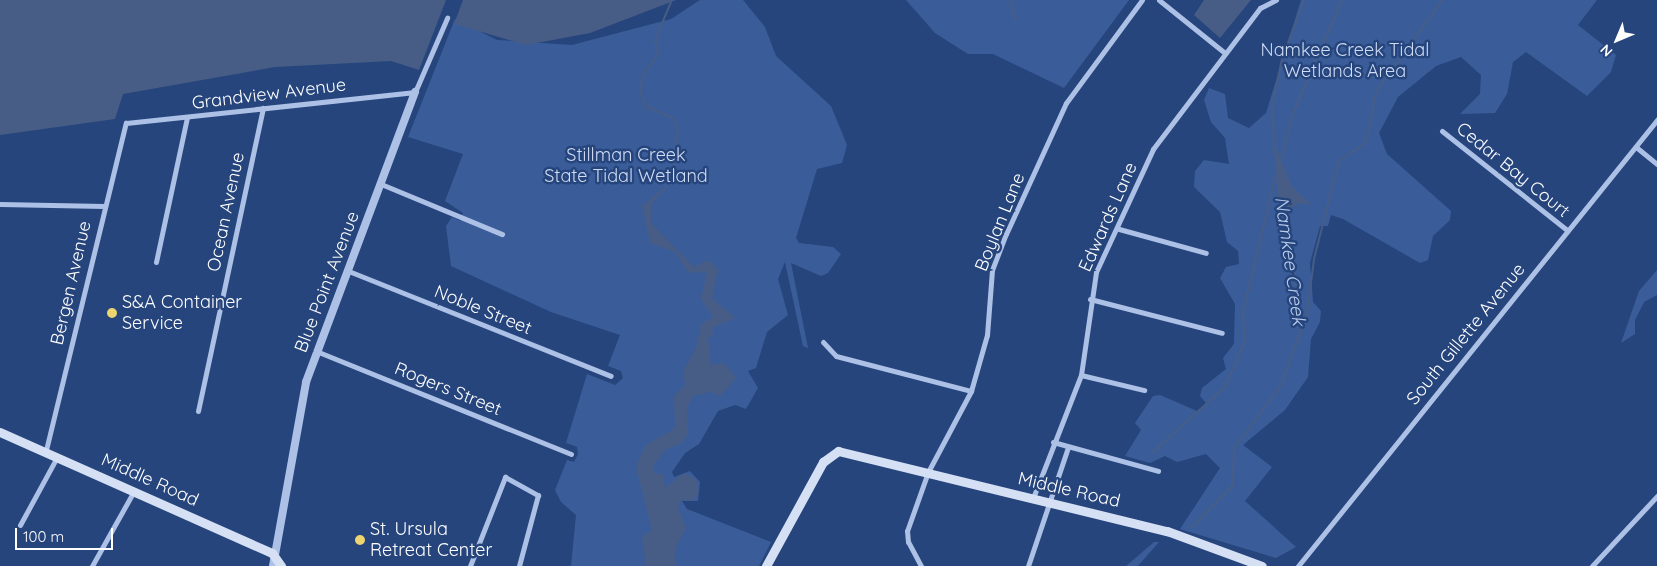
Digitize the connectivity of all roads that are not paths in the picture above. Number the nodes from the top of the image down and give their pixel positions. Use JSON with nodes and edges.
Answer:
{"nodes":[{"id":1,"x":1142,"y":0,"type":"edge"},
{"id":2,"x":1159,"y":0,"type":"edge"},
{"id":3,"x":1276,"y":0,"type":"edge"},
{"id":4,"x":447,"y":18,"type":"dead end"},
{"id":5,"x":1225,"y":53,"type":"junction"},
{"id":6,"x":415,"y":92,"type":"junction"},
{"id":7,"x":263,"y":108,"type":"junction"},
{"id":8,"x":187,"y":117,"type":"junction"},
{"id":9,"x":1657,"y":120,"type":"edge"},
{"id":10,"x":126,"y":123,"type":"joint"},
{"id":11,"x":1442,"y":131,"type":"dead end"},
{"id":12,"x":1636,"y":147,"type":"junction"},
{"id":13,"x":1657,"y":164,"type":"edge"},
{"id":14,"x":381,"y":184,"type":"junction"},
{"id":15,"x":0,"y":204,"type":"edge"},
{"id":16,"x":104,"y":206,"type":"junction"},
{"id":17,"x":1119,"y":229,"type":"junction"},
{"id":18,"x":1567,"y":230,"type":"junction"},
{"id":19,"x":502,"y":234,"type":"dead end"},
{"id":20,"x":1206,"y":253,"type":"dead end"},
{"id":21,"x":156,"y":262,"type":"dead end"},
{"id":22,"x":345,"y":270,"type":"junction"},
{"id":23,"x":1090,"y":299,"type":"junction"},
{"id":24,"x":1222,"y":333,"type":"dead end"},
{"id":25,"x":823,"y":342,"type":"dead end"},
{"id":26,"x":316,"y":351,"type":"junction"},
{"id":27,"x":1082,"y":375,"type":"junction"},
{"id":28,"x":611,"y":376,"type":"dead end"},
{"id":29,"x":1144,"y":390,"type":"dead end"},
{"id":30,"x":971,"y":392,"type":"junction"},
{"id":31,"x":198,"y":410,"type":"dead end"},
{"id":32,"x":0,"y":432,"type":"edge"},
{"id":33,"x":1054,"y":442,"type":"junction"},
{"id":34,"x":1068,"y":447,"type":"junction"},
{"id":35,"x":46,"y":450,"type":"junction"},
{"id":36,"x":570,"y":454,"type":"dead end"},
{"id":37,"x":58,"y":456,"type":"junction"},
{"id":38,"x":1158,"y":471,"type":"dead end"},
{"id":39,"x":928,"y":472,"type":"junction"},
{"id":40,"x":134,"y":491,"type":"junction"},
{"id":41,"x":1657,"y":496,"type":"edge"},
{"id":42,"x":1033,"y":498,"type":"junction"},
{"id":43,"x":1053,"y":500,"type":"junction"},
{"id":44,"x":20,"y":524,"type":"dead end"},
{"id":45,"x":277,"y":564,"type":"edge"},
{"id":46,"x":92,"y":566,"type":"edge"},
{"id":47,"x":470,"y":566,"type":"edge"},
{"id":48,"x":519,"y":566,"type":"edge"},
{"id":49,"x":766,"y":566,"type":"edge"},
{"id":50,"x":921,"y":566,"type":"edge"},
{"id":51,"x":1028,"y":566,"type":"edge"},
{"id":52,"x":1262,"y":566,"type":"edge"},
{"id":53,"x":1298,"y":566,"type":"edge"},
{"id":54,"x":1592,"y":566,"type":"edge"}],
"edges":[{"from":1,"to":30,"type":"street","name":"Boylan Lane"},
{"from":2,"to":5,"type":"street"},
{"from":3,"to":5,"type":"street","name":"Edwards Lane"},
{"from":4,"to":6,"type":"street","name":"Blue Point Avenue"},
{"from":5,"to":17,"type":"street","name":"Edwards Lane"},
{"from":6,"to":7,"type":"street","name":"Grandview Avenue"},
{"from":6,"to":14,"type":"street","name":"Blue Point Avenue"},
{"from":7,"to":8,"type":"street","name":"Grandview Avenue"},
{"from":7,"to":31,"type":"street","name":"Ocean Avenue"},
{"from":8,"to":10,"type":"street","name":"Grandview Avenue"},
{"from":8,"to":21,"type":"street"},
{"from":9,"to":12,"type":"street","name":"South Gillette Avenue"},
{"from":10,"to":16,"type":"street","name":"Bergen Avenue"},
{"from":11,"to":18,"type":"street","name":"Cedar Bay Court"},
{"from":12,"to":13,"type":"street"},
{"from":12,"to":18,"type":"street","name":"South Gillette Avenue"},
{"from":14,"to":19,"type":"street"},
{"from":14,"to":22,"type":"street","name":"Blue Point Avenue"},
{"from":15,"to":16,"type":"street"},
{"from":16,"to":35,"type":"street","name":"Bergen Avenue"},
{"from":17,"to":20,"type":"street"},
{"from":17,"to":23,"type":"street","name":"Edwards Lane"},
{"from":18,"to":53,"type":"street","name":"South Gillette Avenue"},
{"from":22,"to":26,"type":"street","name":"Blue Point Avenue"},
{"from":22,"to":28,"type":"street","name":"Noble Street"},
{"from":23,"to":24,"type":"street"},
{"from":23,"to":27,"type":"street","name":"Edwards Lane"},
{"from":25,"to":30,"type":"street"},
{"from":26,"to":36,"type":"street","name":"Rogers Street"},
{"from":26,"to":45,"type":"street","name":"Blue Point Avenue"},
{"from":27,"to":29,"type":"street"},
{"from":27,"to":33,"type":"street","name":"Edwards Lane"},
{"from":30,"to":39,"type":"street","name":"Boylan Lane"},
{"from":32,"to":35,"type":"main road","name":"Middle Road"},
{"from":33,"to":34,"type":"street"},
{"from":33,"to":42,"type":"street","name":"Edwards Lane"},
{"from":34,"to":38,"type":"street"},
{"from":34,"to":43,"type":"street"},
{"from":35,"to":37,"type":"main road","name":"Middle Road"},
{"from":37,"to":40,"type":"main road","name":"Middle Road"},
{"from":37,"to":44,"type":"street"},
{"from":39,"to":42,"type":"main road","name":"Middle Road"},
{"from":39,"to":49,"type":"main road","name":"Middle Road"},
{"from":39,"to":50,"type":"street","name":"Boylan Lane"},
{"from":40,"to":45,"type":"main road","name":"Middle Road"},
{"from":40,"to":46,"type":"street"},
{"from":41,"to":54,"type":"street"},
{"from":42,"to":43,"type":"main road","name":"Middle Road"},
{"from":43,"to":51,"type":"street"},
{"from":43,"to":52,"type":"main road","name":"Middle Road"},
{"from":47,"to":48,"type":"street"}]}
